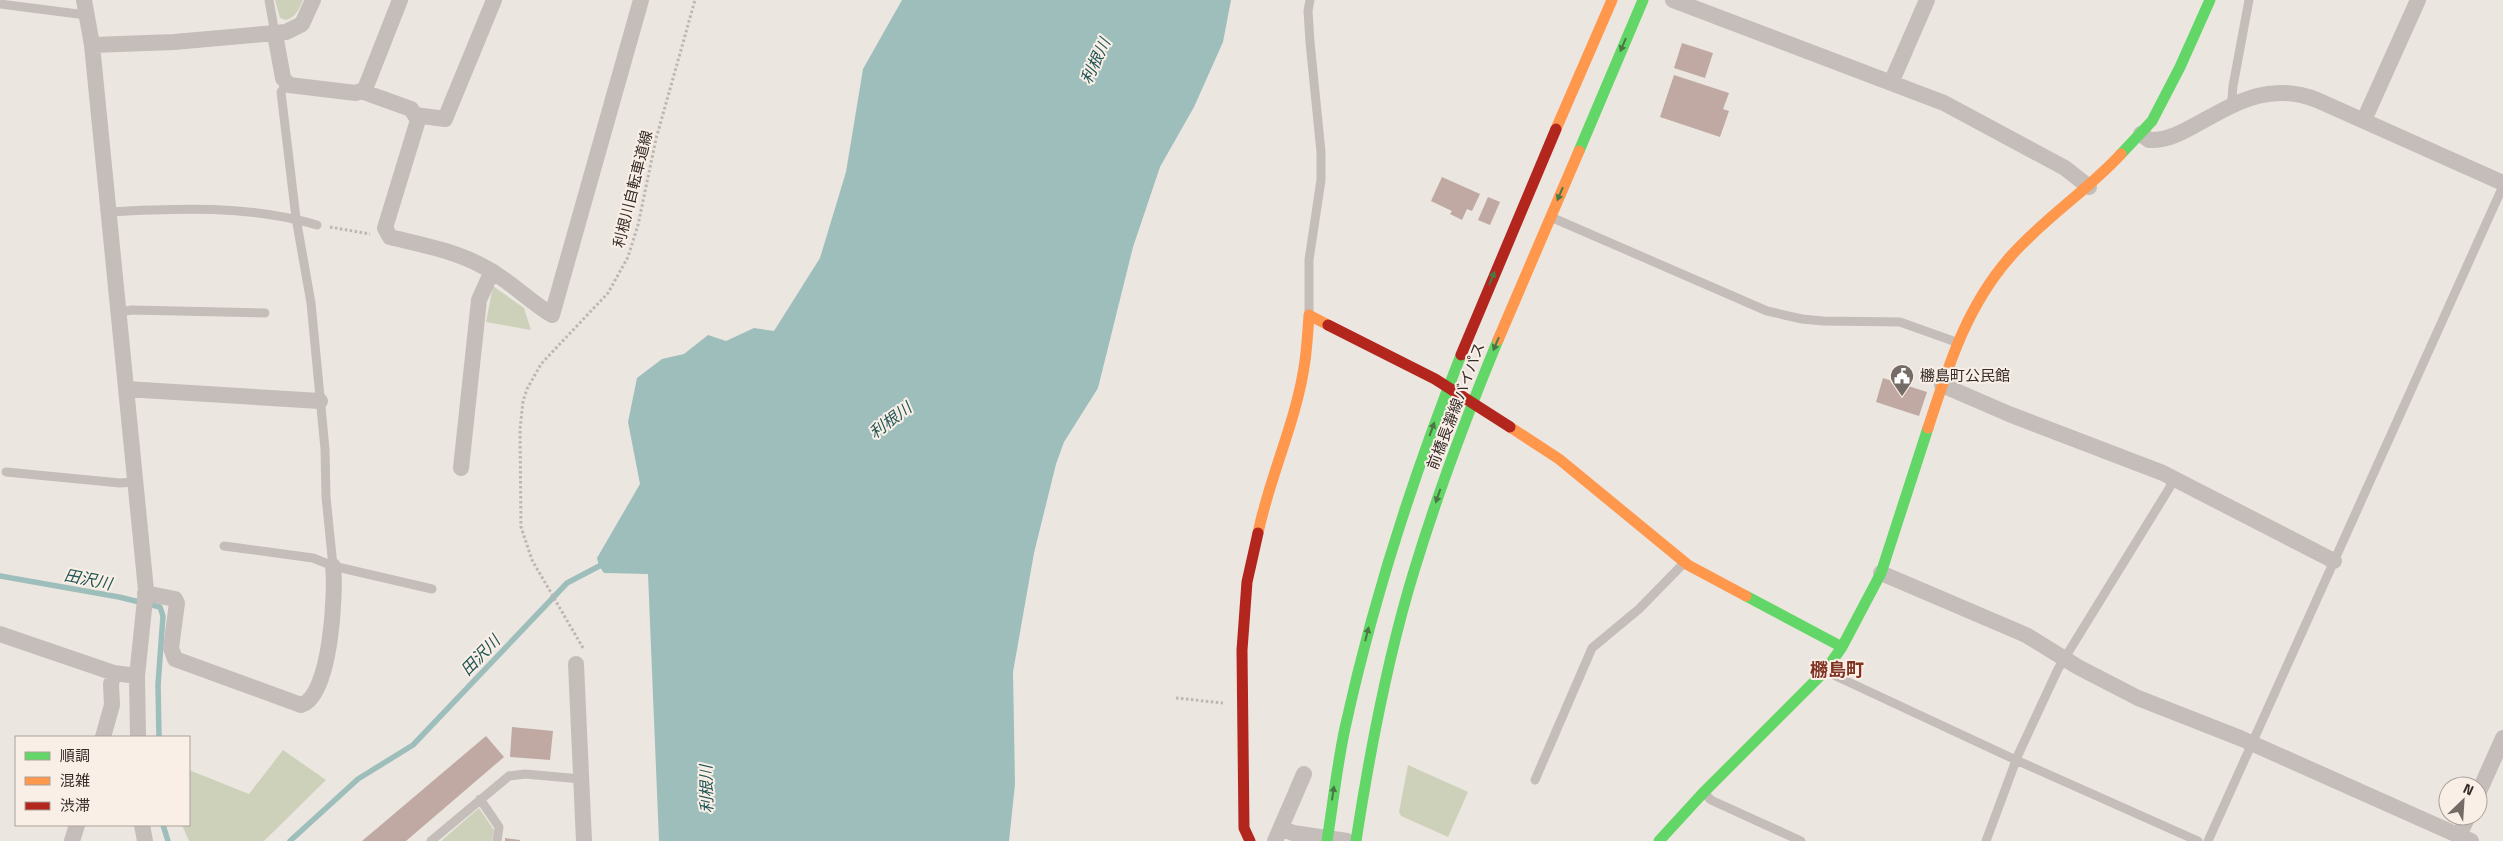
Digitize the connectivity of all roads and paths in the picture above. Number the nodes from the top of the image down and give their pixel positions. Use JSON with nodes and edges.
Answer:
{"nodes":[{"id":1,"x":269,"y":0,"type":"edge"},
{"id":2,"x":313,"y":0,"type":"edge"},
{"id":3,"x":400,"y":0,"type":"edge"},
{"id":4,"x":494,"y":0,"type":"edge"},
{"id":5,"x":641,"y":0,"type":"edge"},
{"id":6,"x":695,"y":0,"type":"edge"},
{"id":7,"x":1310,"y":0,"type":"edge"},
{"id":8,"x":1612,"y":0,"type":"edge"},
{"id":9,"x":1642,"y":0,"type":"edge"},
{"id":10,"x":1673,"y":0,"type":"edge"},
{"id":11,"x":1926,"y":0,"type":"edge"},
{"id":12,"x":2210,"y":0,"type":"edge"},
{"id":13,"x":2249,"y":0,"type":"edge"},
{"id":14,"x":2418,"y":0,"type":"edge"},
{"id":15,"x":0,"y":4,"type":"edge"},
{"id":16,"x":85,"y":8,"type":"edge"},
{"id":17,"x":275,"y":34,"type":"junction"},
{"id":18,"x":92,"y":45,"type":"junction"},
{"id":19,"x":1891,"y":82,"type":"junction"},
{"id":20,"x":286,"y":83,"type":"junction"},
{"id":21,"x":361,"y":91,"type":"junction"},
{"id":22,"x":2235,"y":103,"type":"junction"},
{"id":23,"x":415,"y":115,"type":"junction"},
{"id":24,"x":2364,"y":120,"type":"junction"},
{"id":25,"x":2141,"y":134,"type":"junction"},
{"id":26,"x":2503,"y":182,"type":"edge"},
{"id":27,"x":2503,"y":186,"type":"edge"},
{"id":28,"x":2089,"y":187,"type":"junction"},
{"id":29,"x":108,"y":212,"type":"junction"},
{"id":30,"x":1550,"y":217,"type":"junction"},
{"id":31,"x":296,"y":218,"type":"junction"},
{"id":32,"x":317,"y":225,"type":"joint"},
{"id":33,"x":390,"y":237,"type":"junction"},
{"id":34,"x":492,"y":271,"type":"junction"},
{"id":35,"x":119,"y":312,"type":"junction"},
{"id":36,"x":265,"y":313,"type":"dead end"},
{"id":37,"x":1309,"y":315,"type":"junction"},
{"id":38,"x":1956,"y":343,"type":"junction"},
{"id":39,"x":1942,"y":384,"type":"junction"},
{"id":40,"x":1447,"y":387,"type":"junction"},
{"id":41,"x":126,"y":389,"type":"junction"},
{"id":42,"x":320,"y":401,"type":"junction"},
{"id":43,"x":1472,"y":404,"type":"junction"},
{"id":44,"x":461,"y":468,"type":"dead end"},
{"id":45,"x":6,"y":472,"type":"dead end"},
{"id":46,"x":2172,"y":477,"type":"junction"},
{"id":47,"x":135,"y":482,"type":"junction"},
{"id":48,"x":224,"y":546,"type":"dead end"},
{"id":49,"x":2334,"y":561,"type":"junction"},
{"id":50,"x":1684,"y":563,"type":"junction"},
{"id":51,"x":333,"y":566,"type":"junction"},
{"id":52,"x":1881,"y":573,"type":"junction"},
{"id":53,"x":432,"y":589,"type":"dead end"},
{"id":54,"x":146,"y":592,"type":"junction"},
{"id":55,"x":574,"y":632,"type":"dead end"},
{"id":56,"x":0,"y":634,"type":"edge"},
{"id":57,"x":1842,"y":647,"type":"junction"},
{"id":58,"x":2064,"y":657,"type":"junction"},
{"id":59,"x":576,"y":664,"type":"dead end"},
{"id":60,"x":1825,"y":670,"type":"junction"},
{"id":61,"x":114,"y":673,"type":"junction"},
{"id":62,"x":138,"y":676,"type":"junction"},
{"id":63,"x":1176,"y":698,"type":"dead end"},
{"id":64,"x":1241,"y":704,"type":"junction"},
{"id":65,"x":103,"y":736,"type":"edge"},
{"id":66,"x":138,"y":736,"type":"edge"},
{"id":67,"x":2503,"y":738,"type":"edge"},
{"id":68,"x":2252,"y":743,"type":"junction"},
{"id":69,"x":2016,"y":760,"type":"junction"},
{"id":70,"x":1304,"y":774,"type":"dead end"},
{"id":71,"x":2486,"y":776,"type":"edge"},
{"id":72,"x":581,"y":779,"type":"junction"},
{"id":73,"x":1535,"y":780,"type":"dead end"},
{"id":74,"x":1703,"y":793,"type":"junction"},
{"id":75,"x":480,"y":799,"type":"junction"},
{"id":76,"x":77,"y":826,"type":"edge"},
{"id":77,"x":142,"y":826,"type":"edge"},
{"id":78,"x":1278,"y":835,"type":"edge"},
{"id":79,"x":2465,"y":838,"type":"edge"},
{"id":80,"x":1327,"y":839,"type":"edge"},
{"id":81,"x":72,"y":841,"type":"edge"},
{"id":82,"x":145,"y":841,"type":"edge"},
{"id":83,"x":431,"y":841,"type":"edge"},
{"id":84,"x":497,"y":841,"type":"edge"},
{"id":85,"x":584,"y":841,"type":"edge"},
{"id":86,"x":1250,"y":841,"type":"edge"},
{"id":87,"x":1347,"y":841,"type":"edge"},
{"id":88,"x":1356,"y":841,"type":"edge"},
{"id":89,"x":1659,"y":841,"type":"edge"},
{"id":90,"x":1801,"y":841,"type":"edge"},
{"id":91,"x":1986,"y":841,"type":"edge"},
{"id":92,"x":2198,"y":841,"type":"edge"},
{"id":93,"x":2208,"y":841,"type":"edge"}],
"edges":[{"from":1,"to":17,"type":"lane"},
{"from":2,"to":17,"type":"street"},
{"from":3,"to":21,"type":"street"},
{"from":4,"to":23,"type":"street"},
{"from":5,"to":34,"type":"street"},
{"from":6,"to":55,"type":"path","name":"利根川自転車道線"},
{"from":7,"to":37,"type":"lane"},
{"from":40,"to":8,"type":"street","name":"前橋長瀞線バイパス","one_way":true},
{"from":9,"to":30,"type":"street","name":"前橋長瀞線バイパス","one_way":true},
{"from":10,"to":19,"type":"street"},
{"from":11,"to":19,"type":"street"},
{"from":12,"to":25,"type":"street"},
{"from":13,"to":22,"type":"lane"},
{"from":14,"to":24,"type":"street"},
{"from":15,"to":16,"type":"lane"},
{"from":16,"to":18,"type":"street"},
{"from":17,"to":18,"type":"street"},
{"from":17,"to":20,"type":"street"},
{"from":18,"to":29,"type":"street"},
{"from":19,"to":28,"type":"street"},
{"from":20,"to":21,"type":"street"},
{"from":20,"to":31,"type":"lane"},
{"from":21,"to":23,"type":"street"},
{"from":22,"to":24,"type":"street"},
{"from":22,"to":25,"type":"street"},
{"from":23,"to":33,"type":"street"},
{"from":24,"to":26,"type":"street"},
{"from":25,"to":28,"type":"street"},
{"from":27,"to":49,"type":"lane"},
{"from":28,"to":38,"type":"street"},
{"from":29,"to":31,"type":"lane"},
{"from":29,"to":35,"type":"street"},
{"from":30,"to":38,"type":"lane"},
{"from":30,"to":43,"type":"street","name":"前橋長瀞線バイパス","one_way":true},
{"from":31,"to":32,"type":"lane"},
{"from":31,"to":42,"type":"lane"},
{"from":32,"to":33,"type":"path"},
{"from":33,"to":34,"type":"street"},
{"from":34,"to":44,"type":"street"},
{"from":35,"to":36,"type":"lane"},
{"from":35,"to":41,"type":"street"},
{"from":37,"to":40,"type":"street"},
{"from":37,"to":64,"type":"street"},
{"from":38,"to":39,"type":"street"},
{"from":39,"to":46,"type":"street"},
{"from":39,"to":52,"type":"street"},
{"from":40,"to":43,"type":"street"},
{"from":80,"to":40,"type":"street","name":"前橋長瀞線バイパス","one_way":true},
{"from":41,"to":42,"type":"street"},
{"from":41,"to":47,"type":"street"},
{"from":42,"to":51,"type":"lane"},
{"from":43,"to":50,"type":"street"},
{"from":43,"to":88,"type":"street","name":"前橋長瀞線バイパス","one_way":true},
{"from":45,"to":47,"type":"lane"},
{"from":46,"to":49,"type":"street"},
{"from":46,"to":58,"type":"lane"},
{"from":47,"to":54,"type":"street"},
{"from":48,"to":51,"type":"lane"},
{"from":49,"to":68,"type":"lane"},
{"from":50,"to":57,"type":"street"},
{"from":50,"to":73,"type":"lane"},
{"from":51,"to":53,"type":"lane"},
{"from":51,"to":54,"type":"street"},
{"from":52,"to":57,"type":"street"},
{"from":52,"to":58,"type":"street"},
{"from":54,"to":62,"type":"street"},
{"from":56,"to":61,"type":"street"},
{"from":57,"to":60,"type":"street"},
{"from":58,"to":68,"type":"street"},
{"from":58,"to":69,"type":"lane"},
{"from":59,"to":72,"type":"street"},
{"from":60,"to":69,"type":"lane"},
{"from":60,"to":74,"type":"street"},
{"from":61,"to":62,"type":"street"},
{"from":61,"to":65,"type":"street"},
{"from":62,"to":66,"type":"street"},
{"from":63,"to":64,"type":"path"},
{"from":64,"to":86,"type":"street"},
{"from":67,"to":71,"type":"street"},
{"from":68,"to":79,"type":"street"},
{"from":68,"to":93,"type":"lane"},
{"from":69,"to":91,"type":"lane"},
{"from":69,"to":92,"type":"lane"},
{"from":70,"to":78,"type":"street"},
{"from":72,"to":75,"type":"lane"},
{"from":72,"to":85,"type":"street"},
{"from":74,"to":89,"type":"street"},
{"from":74,"to":90,"type":"lane"},
{"from":75,"to":83,"type":"lane"},
{"from":75,"to":84,"type":"lane"},
{"from":76,"to":81,"type":"street"},
{"from":77,"to":82,"type":"street"},
{"from":78,"to":80,"type":"street"},
{"from":80,"to":87,"type":"street"}]}
